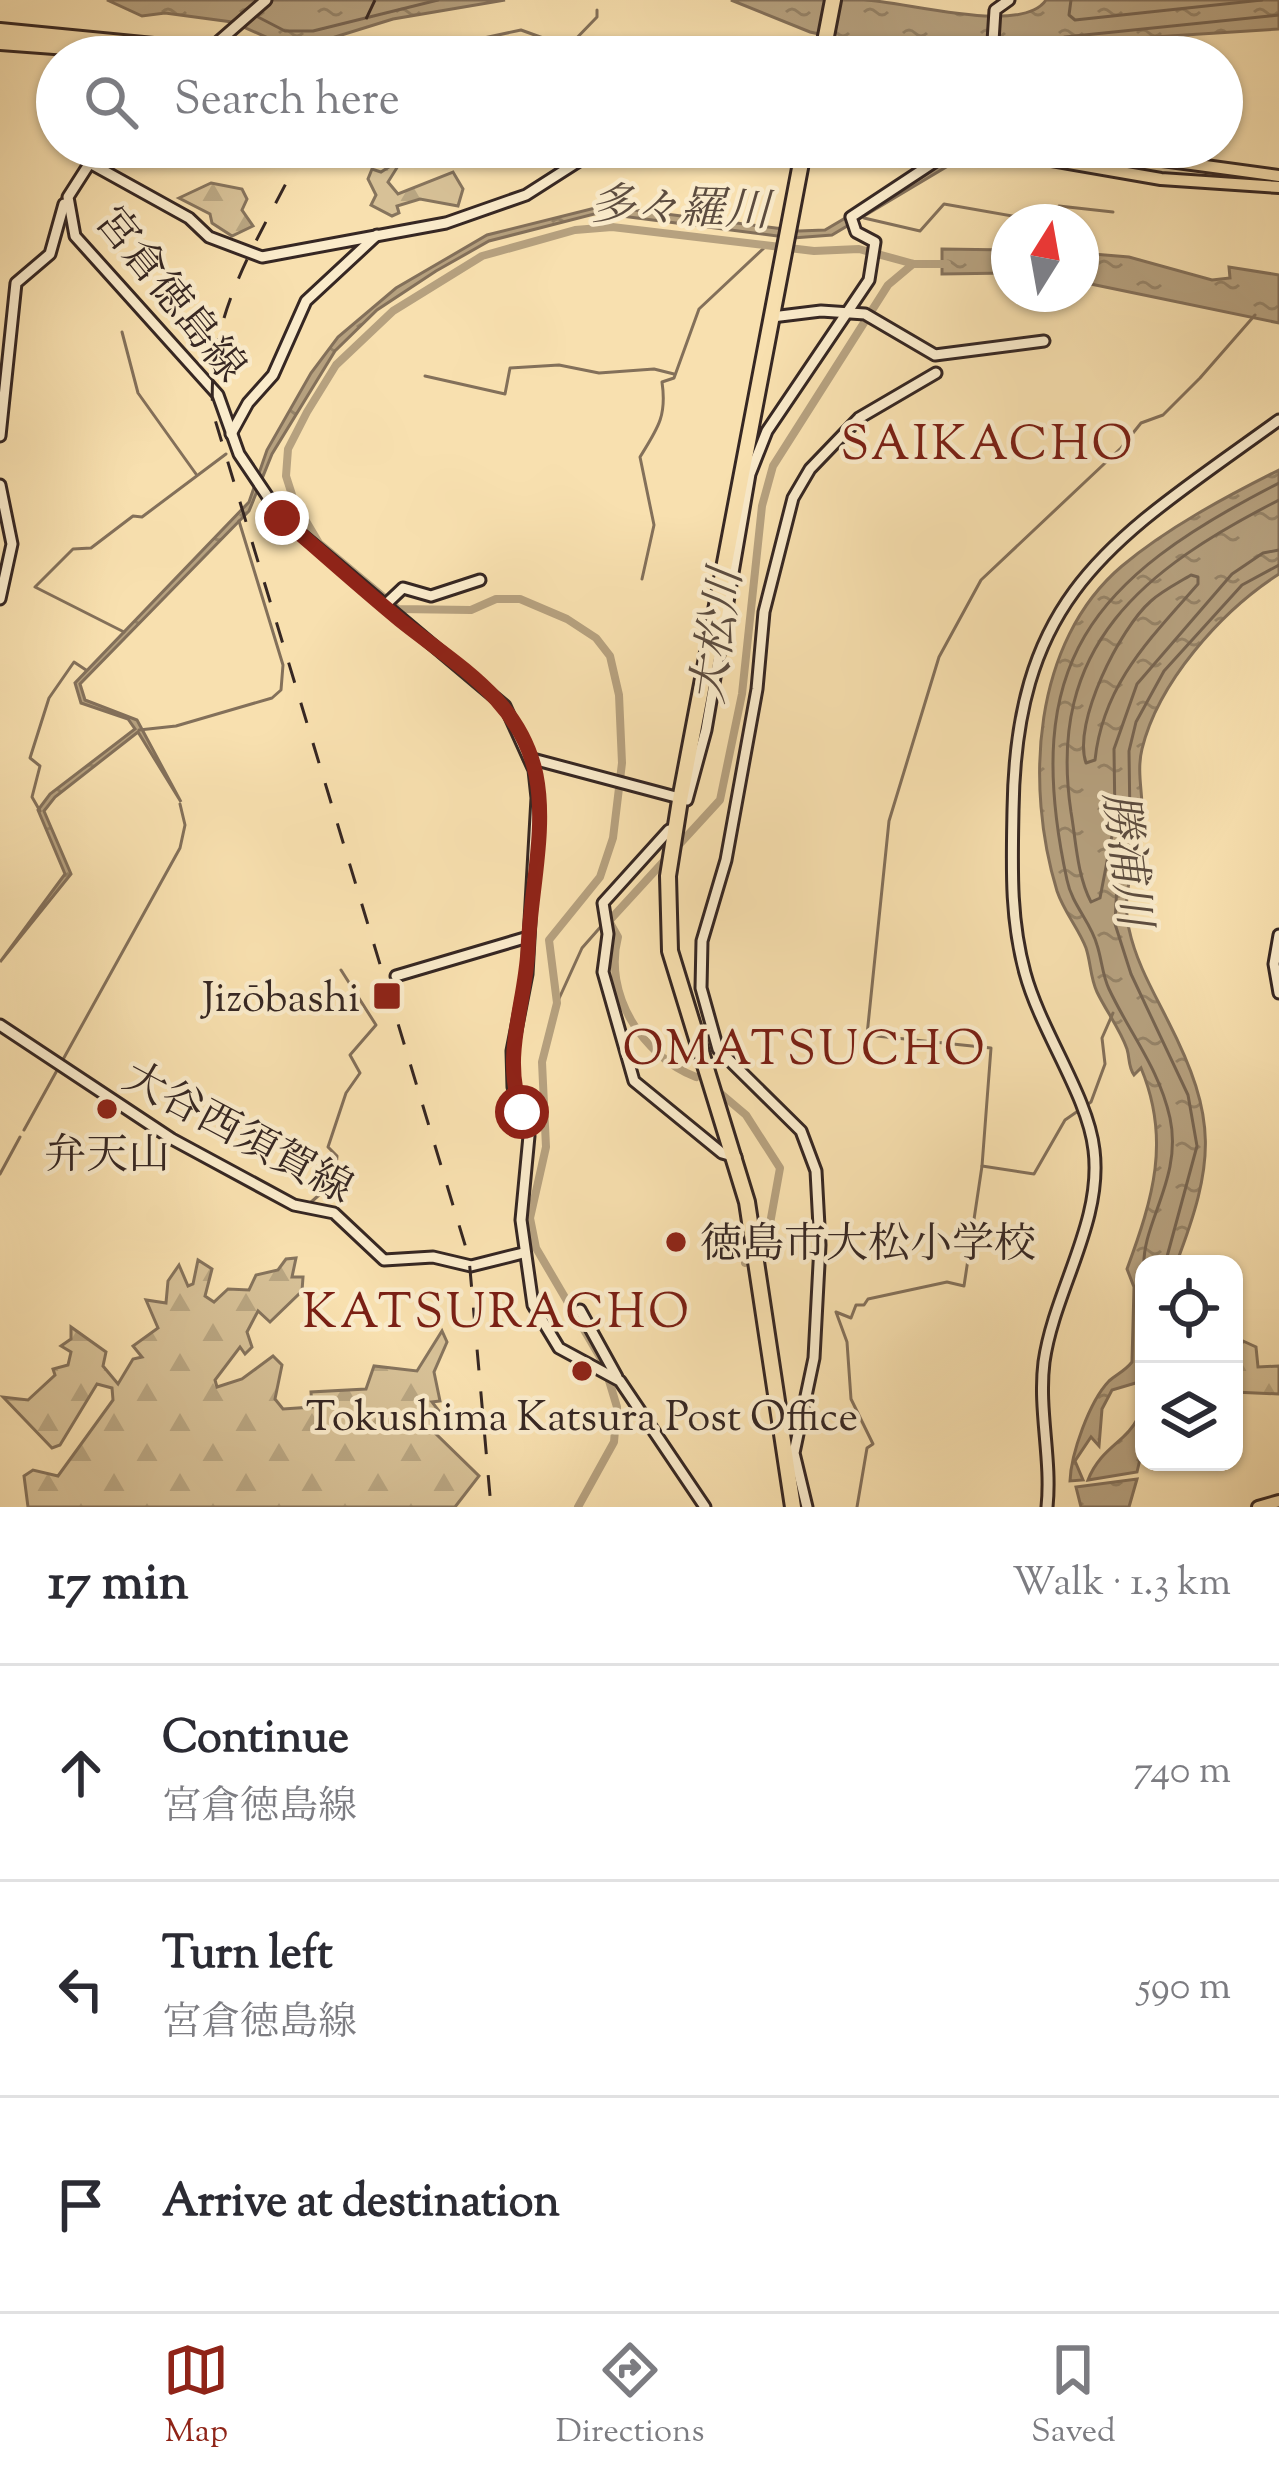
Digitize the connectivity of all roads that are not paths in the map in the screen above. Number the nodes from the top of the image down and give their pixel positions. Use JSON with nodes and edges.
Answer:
{"nodes":[{"id":1,"x":266,"y":0,"type":"edge"},
{"id":2,"x":830,"y":0,"type":"edge"},
{"id":3,"x":1009,"y":0,"type":"edge"},
{"id":4,"x":0,"y":31,"type":"edge"},
{"id":5,"x":224,"y":36,"type":"edge"},
{"id":6,"x":823,"y":36,"type":"edge"},
{"id":7,"x":993,"y":36,"type":"edge"},
{"id":8,"x":36,"y":37,"type":"edge"},
{"id":9,"x":0,"y":43,"type":"edge"},
{"id":10,"x":36,"y":43,"type":"edge"},
{"id":11,"x":85,"y":168,"type":"edge"},
{"id":12,"x":99,"y":168,"type":"edge"},
{"id":13,"x":568,"y":168,"type":"edge"},
{"id":14,"x":797,"y":168,"type":"edge"},
{"id":15,"x":928,"y":168,"type":"edge"},
{"id":16,"x":1107,"y":168,"type":"edge"},
{"id":17,"x":1180,"y":168,"type":"edge"},
{"id":18,"x":1279,"y":176,"type":"edge"},
{"id":19,"x":1240,"y":179,"type":"junction"},
{"id":20,"x":1279,"y":188,"type":"edge"},
{"id":21,"x":67,"y":200,"type":"junction"},
{"id":22,"x":57,"y":229,"type":"junction"},
{"id":23,"x":377,"y":233,"type":"junction"},
{"id":24,"x":75,"y":236,"type":"junction"},
{"id":25,"x":853,"y":311,"type":"junction"},
{"id":26,"x":769,"y":317,"type":"junction"},
{"id":27,"x":1044,"y":340,"type":"dead end"},
{"id":28,"x":936,"y":373,"type":"dead end"},
{"id":29,"x":1279,"y":420,"type":"edge"},
{"id":30,"x":231,"y":434,"type":"junction"},
{"id":31,"x":0,"y":436,"type":"edge"},
{"id":32,"x":0,"y":485,"type":"edge"},
{"id":33,"x":480,"y":580,"type":"dead end"},
{"id":34,"x":0,"y":599,"type":"edge"},
{"id":35,"x":387,"y":603,"type":"junction"},
{"id":36,"x":530,"y":758,"type":"junction"},
{"id":37,"x":677,"y":800,"type":"junction"},
{"id":38,"x":671,"y":830,"type":"junction"},
{"id":39,"x":1279,"y":935,"type":"edge"},
{"id":40,"x":528,"y":938,"type":"junction"},
{"id":41,"x":396,"y":976,"type":"dead end"},
{"id":42,"x":1279,"y":992,"type":"edge"},
{"id":43,"x":0,"y":1025,"type":"edge"},
{"id":44,"x":733,"y":1157,"type":"junction"},
{"id":45,"x":523,"y":1253,"type":"junction"},
{"id":46,"x":580,"y":1310,"type":"dead end"},
{"id":47,"x":611,"y":1374,"type":"junction"},
{"id":48,"x":1279,"y":1501,"type":"edge"},
{"id":49,"x":705,"y":1507,"type":"edge"},
{"id":50,"x":790,"y":1507,"type":"edge"},
{"id":51,"x":807,"y":1507,"type":"edge"},
{"id":52,"x":1047,"y":1507,"type":"edge"},
{"id":53,"x":1258,"y":1507,"type":"edge"}],
"edges":[{"from":1,"to":5,"type":"main road"},
{"from":2,"to":6,"type":"highway"},
{"from":3,"to":7,"type":"main road"},
{"from":4,"to":8,"type":"highway"},
{"from":9,"to":10,"type":"highway"},
{"from":11,"to":21,"type":"main road","name":"宮倉徳島線"},
{"from":12,"to":23,"type":"main road"},
{"from":13,"to":23,"type":"main road"},
{"from":14,"to":26,"type":"highway"},
{"from":15,"to":25,"type":"main road"},
{"from":16,"to":19,"type":"main road"},
{"from":17,"to":19,"type":"main road"},
{"from":18,"to":19,"type":"main road"},
{"from":19,"to":20,"type":"main road"},
{"from":21,"to":22,"type":"main road"},
{"from":21,"to":24,"type":"main road","name":"宮倉徳島線"},
{"from":22,"to":24,"type":"main road"},
{"from":22,"to":31,"type":"main road"},
{"from":23,"to":30,"type":"main road"},
{"from":24,"to":30,"type":"main road","name":"宮倉徳島線"},
{"from":25,"to":26,"type":"main road"},
{"from":25,"to":27,"type":"main road"},
{"from":25,"to":37,"type":"main road"},
{"from":26,"to":37,"type":"highway"},
{"from":28,"to":51,"type":"main road"},
{"from":29,"to":52,"type":"main road"},
{"from":30,"to":35,"type":"main road","name":"宮倉徳島線"},
{"from":32,"to":34,"type":"main road"},
{"from":33,"to":35,"type":"main road"},
{"from":35,"to":36,"type":"main road","name":"宮倉徳島線"},
{"from":36,"to":37,"type":"main road"},
{"from":36,"to":40,"type":"main road","name":"宮倉徳島線"},
{"from":37,"to":38,"type":"highway"},
{"from":38,"to":44,"type":"highway"},
{"from":38,"to":44,"type":"main road"},
{"from":39,"to":42,"type":"main road"},
{"from":40,"to":41,"type":"main road"},
{"from":40,"to":45,"type":"main road","name":"宮倉徳島線"},
{"from":43,"to":45,"type":"main road","name":"大谷西須賀線"},
{"from":44,"to":50,"type":"highway"},
{"from":45,"to":47,"type":"main road","name":"宮倉徳島線"},
{"from":46,"to":47,"type":"main road"},
{"from":47,"to":49,"type":"main road","name":"宮倉徳島線"},
{"from":48,"to":53,"type":"main road"}]}
